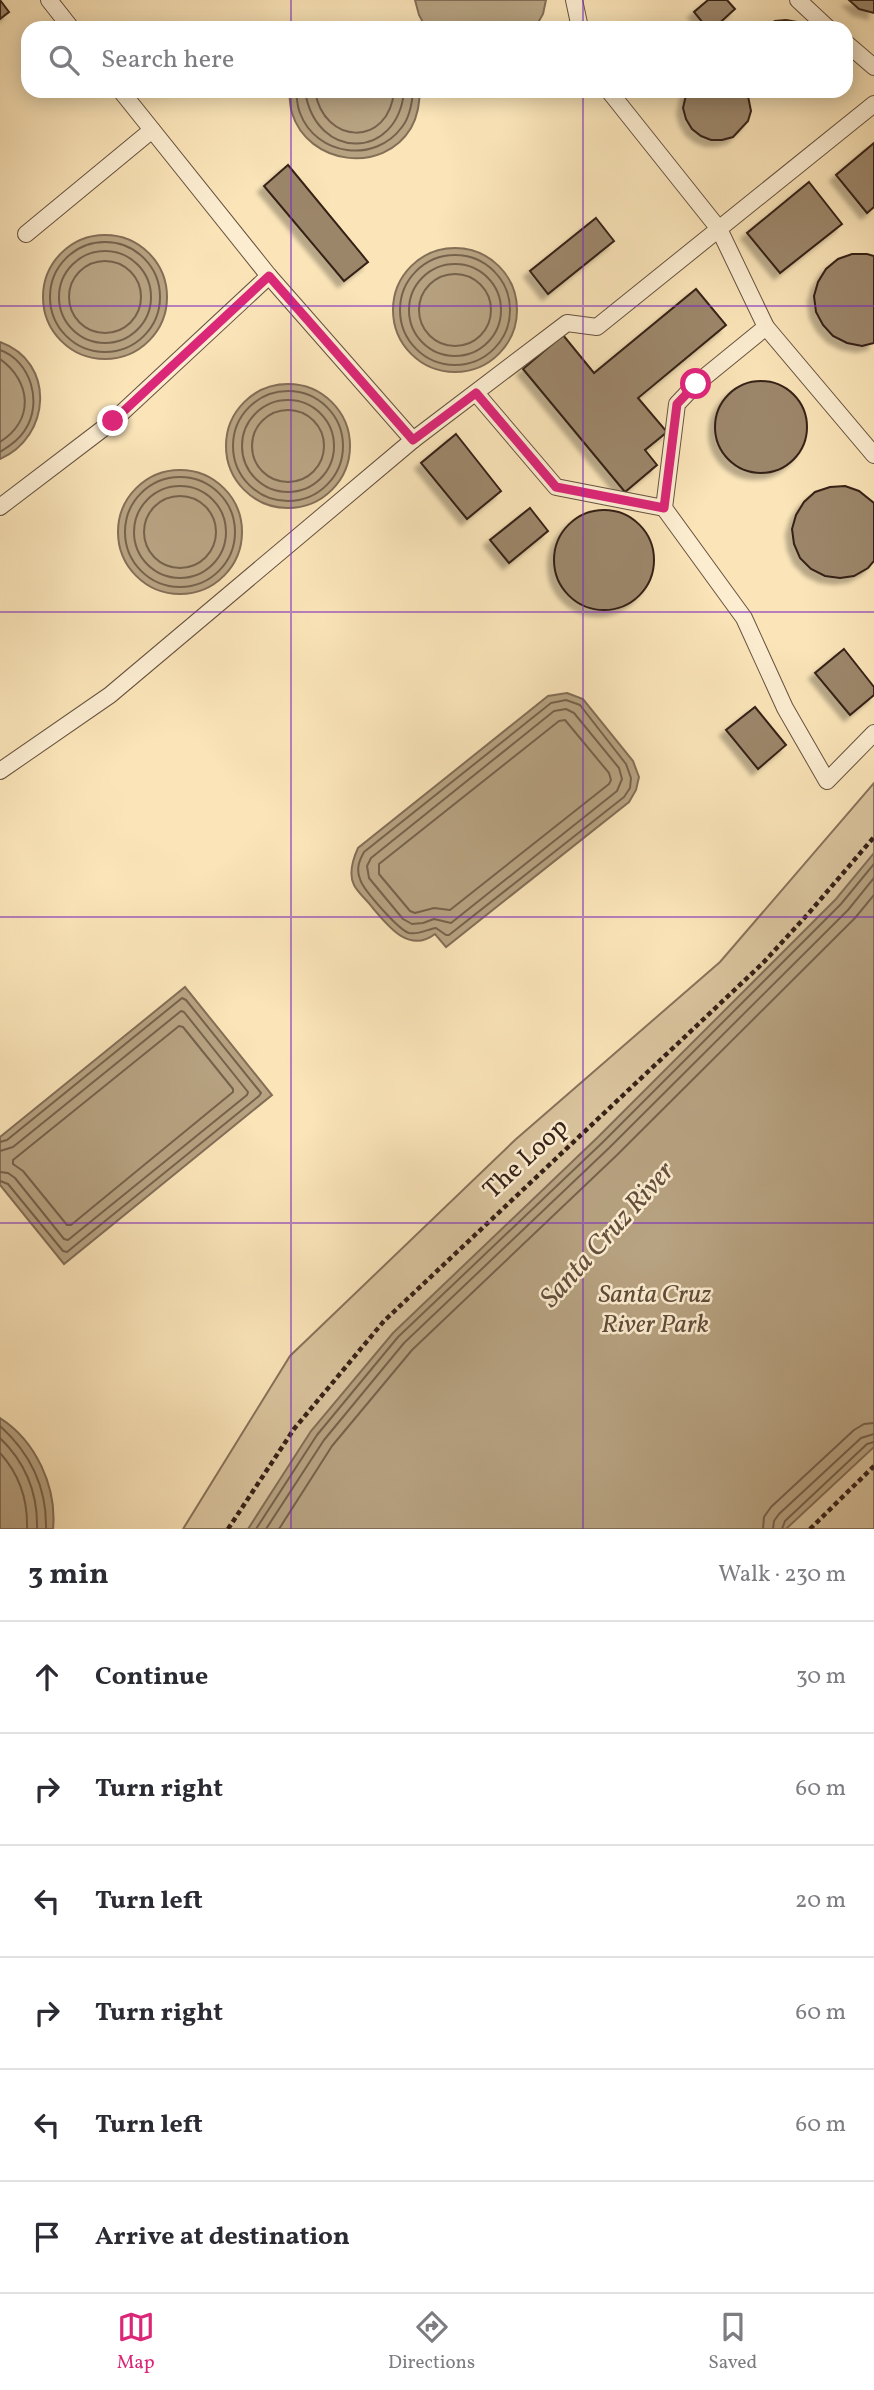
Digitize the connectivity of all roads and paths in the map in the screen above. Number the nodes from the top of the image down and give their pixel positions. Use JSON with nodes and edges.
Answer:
{"nodes":[{"id":1,"x":49,"y":0,"type":"edge"},
{"id":2,"x":575,"y":0,"type":"edge"},
{"id":3,"x":798,"y":0,"type":"edge"},
{"id":4,"x":66,"y":21,"type":"edge"},
{"id":5,"x":579,"y":21,"type":"edge"},
{"id":6,"x":820,"y":21,"type":"edge"},
{"id":7,"x":853,"y":49,"type":"edge"},
{"id":8,"x":874,"y":67,"type":"edge"},
{"id":9,"x":127,"y":98,"type":"edge"},
{"id":10,"x":620,"y":98,"type":"edge"},
{"id":11,"x":874,"y":104,"type":"edge"},
{"id":12,"x":152,"y":130,"type":"junction"},
{"id":13,"x":719,"y":229,"type":"junction"},
{"id":14,"x":26,"y":234,"type":"dead end"},
{"id":15,"x":269,"y":276,"type":"junction"},
{"id":16,"x":766,"y":327,"type":"junction"},
{"id":17,"x":476,"y":393,"type":"junction"},
{"id":18,"x":413,"y":440,"type":"junction"},
{"id":19,"x":874,"y":455,"type":"edge"},
{"id":20,"x":0,"y":507,"type":"edge"},
{"id":21,"x":664,"y":508,"type":"junction"},
{"id":22,"x":874,"y":733,"type":"edge"},
{"id":23,"x":0,"y":771,"type":"edge"},
{"id":24,"x":874,"y":837,"type":"edge"},
{"id":25,"x":874,"y":1466,"type":"edge"},
{"id":26,"x":228,"y":1529,"type":"edge"},
{"id":27,"x":810,"y":1529,"type":"edge"}],
"edges":[{"from":1,"to":4,"type":"lane"},
{"from":2,"to":5,"type":"lane"},
{"from":3,"to":6,"type":"lane"},
{"from":7,"to":8,"type":"lane"},
{"from":9,"to":12,"type":"lane"},
{"from":10,"to":13,"type":"lane"},
{"from":11,"to":13,"type":"lane"},
{"from":12,"to":14,"type":"lane"},
{"from":12,"to":15,"type":"lane"},
{"from":13,"to":16,"type":"lane"},
{"from":13,"to":17,"type":"lane"},
{"from":15,"to":18,"type":"lane"},
{"from":15,"to":20,"type":"lane"},
{"from":16,"to":19,"type":"lane"},
{"from":16,"to":21,"type":"lane"},
{"from":17,"to":18,"type":"lane"},
{"from":17,"to":21,"type":"lane"},
{"from":18,"to":23,"type":"lane"},
{"from":21,"to":22,"type":"lane"},
{"from":24,"to":26,"type":"path","name":"The Loop"},
{"from":25,"to":27,"type":"path"}]}
